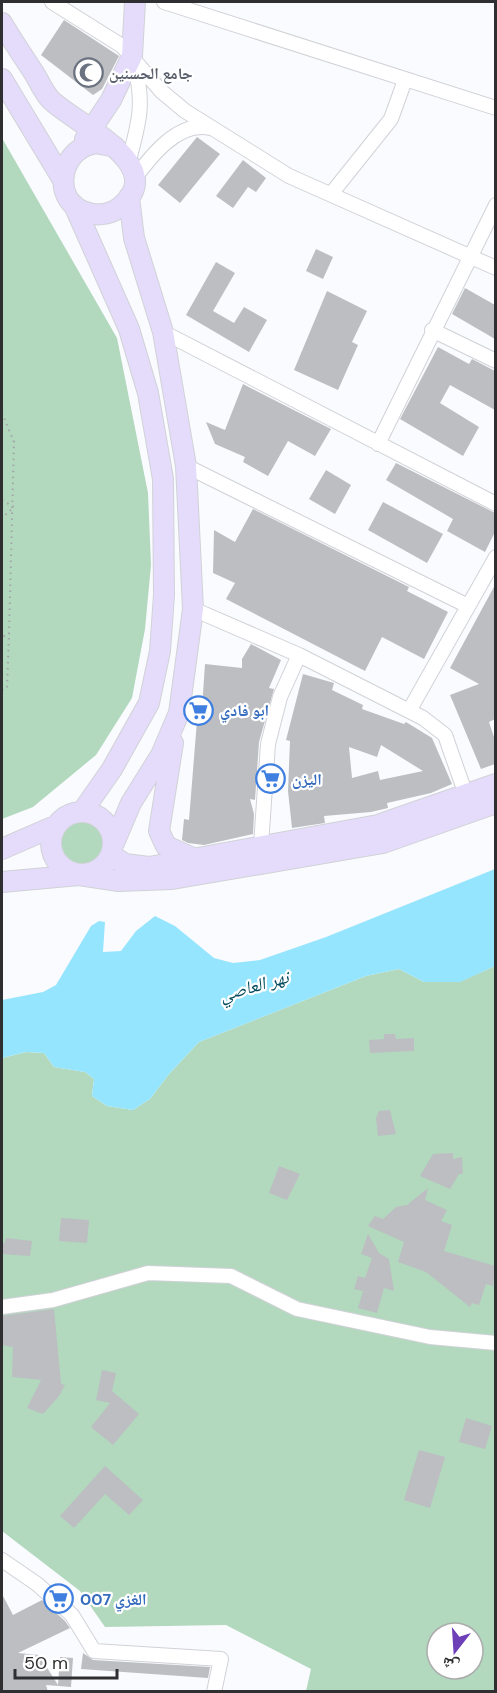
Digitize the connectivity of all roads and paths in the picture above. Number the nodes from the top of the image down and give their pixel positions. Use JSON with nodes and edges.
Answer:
{"nodes":[{"id":1,"x":52,"y":2,"type":"edge"},
{"id":2,"x":135,"y":2,"type":"edge"},
{"id":3,"x":164,"y":2,"type":"edge"},
{"id":4,"x":2,"y":23,"type":"edge"},
{"id":5,"x":132,"y":56,"type":"junction"},
{"id":6,"x":2,"y":79,"type":"edge"},
{"id":7,"x":405,"y":80,"type":"junction"},
{"id":8,"x":51,"y":99,"type":"junction"},
{"id":9,"x":111,"y":100,"type":"junction"},
{"id":10,"x":495,"y":108,"type":"edge"},
{"id":11,"x":91,"y":129,"type":"junction"},
{"id":12,"x":217,"y":130,"type":"junction"},
{"id":13,"x":76,"y":151,"type":"junction"},
{"id":14,"x":127,"y":171,"type":"junction"},
{"id":15,"x":63,"y":180,"type":"junction"},
{"id":16,"x":331,"y":194,"type":"junction"},
{"id":17,"x":74,"y":205,"type":"junction"},
{"id":18,"x":495,"y":205,"type":"edge"},
{"id":19,"x":468,"y":256,"type":"junction"},
{"id":20,"x":495,"y":268,"type":"edge"},
{"id":21,"x":432,"y":330,"type":"junction"},
{"id":22,"x":163,"y":332,"type":"junction"},
{"id":23,"x":495,"y":361,"type":"edge"},
{"id":24,"x":2,"y":413,"type":"edge"},
{"id":25,"x":378,"y":444,"type":"junction"},
{"id":26,"x":186,"y":466,"type":"junction"},
{"id":27,"x":2,"y":500,"type":"edge"},
{"id":28,"x":495,"y":504,"type":"edge"},
{"id":29,"x":14,"y":507,"type":"junction"},
{"id":30,"x":2,"y":518,"type":"edge"},
{"id":31,"x":495,"y":557,"type":"edge"},
{"id":32,"x":468,"y":606,"type":"junction"},
{"id":33,"x":193,"y":609,"type":"junction"},
{"id":34,"x":9,"y":634,"type":"junction"},
{"id":35,"x":2,"y":637,"type":"edge"},
{"id":36,"x":298,"y":655,"type":"junction"},
{"id":37,"x":2,"y":690,"type":"edge"},
{"id":38,"x":409,"y":711,"type":"junction"},
{"id":39,"x":179,"y":713,"type":"junction"},
{"id":40,"x":495,"y":784,"type":"edge"},
{"id":41,"x":465,"y":795,"type":"junction"},
{"id":42,"x":495,"y":803,"type":"edge"},
{"id":43,"x":82,"y":812,"type":"junction"},
{"id":44,"x":57,"y":825,"type":"junction"},
{"id":45,"x":261,"y":845,"type":"junction"},
{"id":46,"x":2,"y":849,"type":"edge"},
{"id":47,"x":113,"y":849,"type":"junction"},
{"id":48,"x":193,"y":858,"type":"junction"},
{"id":49,"x":79,"y":874,"type":"junction"},
{"id":50,"x":2,"y":882,"type":"edge"},
{"id":51,"x":2,"y":1306,"type":"edge"},
{"id":52,"x":495,"y":1343,"type":"edge"},
{"id":53,"x":2,"y":1560,"type":"edge"},
{"id":54,"x":214,"y":1692,"type":"edge"}],
"edges":[{"from":1,"to":5,"type":"street"},
{"from":2,"to":5,"type":"main road"},
{"from":3,"to":7,"type":"street"},
{"from":4,"to":8,"type":"main road"},
{"from":5,"to":9,"type":"main road"},
{"from":5,"to":12,"type":"street"},
{"from":5,"to":14,"type":"street"},
{"from":6,"to":15,"type":"main road"},
{"from":7,"to":10,"type":"street"},
{"from":7,"to":16,"type":"street"},
{"from":8,"to":9,"type":"main road"},
{"from":8,"to":11,"type":"main road"},
{"from":9,"to":11,"type":"main road"},
{"from":11,"to":13,"type":"main road"},
{"from":11,"to":14,"type":"main road"},
{"from":12,"to":14,"type":"street"},
{"from":12,"to":16,"type":"street"},
{"from":13,"to":14,"type":"main road"},
{"from":13,"to":15,"type":"main road"},
{"from":14,"to":17,"type":"main road"},
{"from":14,"to":22,"type":"main road"},
{"from":15,"to":17,"type":"main road"},
{"from":16,"to":19,"type":"street"},
{"from":17,"to":43,"type":"main road"},
{"from":18,"to":19,"type":"street"},
{"from":19,"to":20,"type":"street"},
{"from":19,"to":21,"type":"street"},
{"from":21,"to":23,"type":"street"},
{"from":21,"to":25,"type":"street"},
{"from":22,"to":25,"type":"street"},
{"from":22,"to":26,"type":"main road"},
{"from":24,"to":29,"type":"path"},
{"from":25,"to":28,"type":"street"},
{"from":26,"to":32,"type":"street"},
{"from":26,"to":33,"type":"main road"},
{"from":27,"to":29,"type":"path"},
{"from":29,"to":30,"type":"path"},
{"from":29,"to":34,"type":"path"},
{"from":31,"to":32,"type":"street"},
{"from":32,"to":38,"type":"street"},
{"from":33,"to":36,"type":"street"},
{"from":33,"to":39,"type":"main road"},
{"from":34,"to":35,"type":"path"},
{"from":34,"to":37,"type":"path"},
{"from":36,"to":38,"type":"street"},
{"from":36,"to":45,"type":"street"},
{"from":38,"to":41,"type":"street"},
{"from":39,"to":47,"type":"main road"},
{"from":39,"to":48,"type":"main road"},
{"from":40,"to":41,"type":"main road"},
{"from":41,"to":45,"type":"main road"},
{"from":42,"to":49,"type":"main road"},
{"from":43,"to":44,"type":"main road"},
{"from":43,"to":47,"type":"main road"},
{"from":44,"to":46,"type":"main road"},
{"from":44,"to":49,"type":"main road"},
{"from":45,"to":48,"type":"main road"},
{"from":47,"to":48,"type":"main road"},
{"from":47,"to":49,"type":"main road"},
{"from":49,"to":50,"type":"main road"},
{"from":51,"to":52,"type":"street"},
{"from":53,"to":54,"type":"street"}]}
